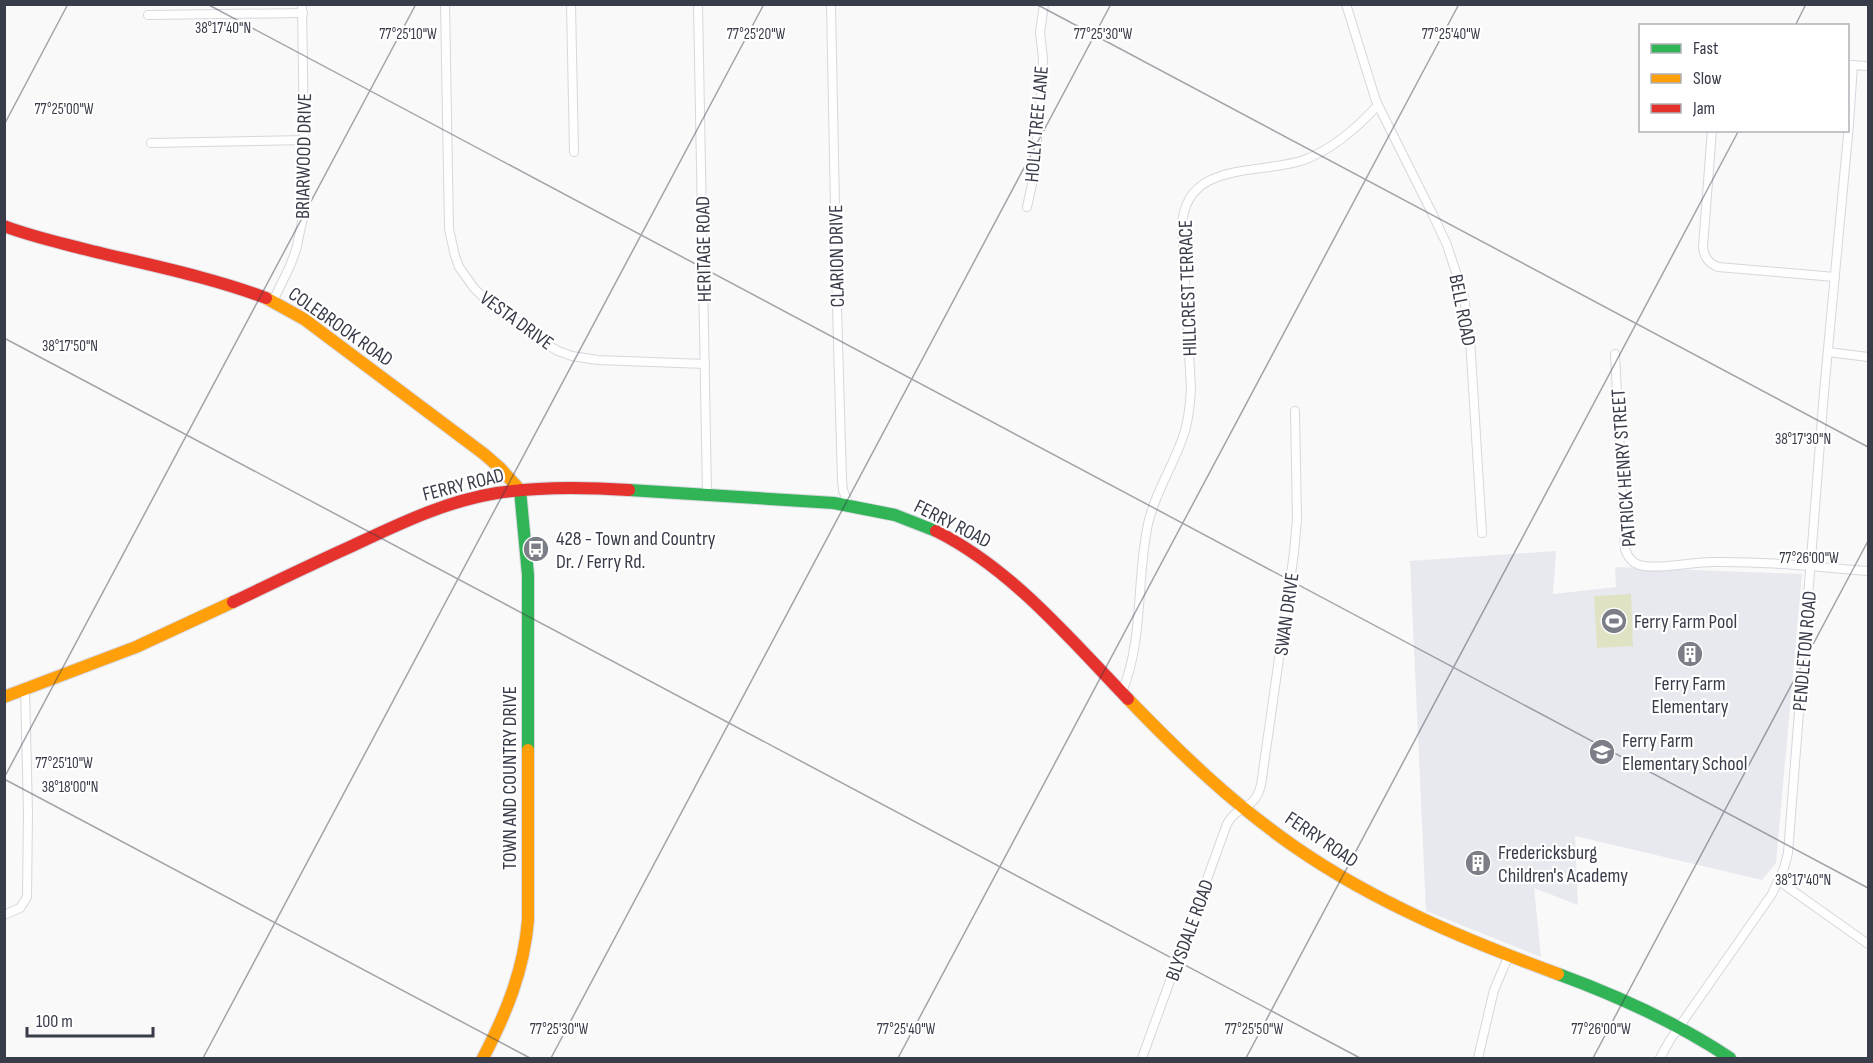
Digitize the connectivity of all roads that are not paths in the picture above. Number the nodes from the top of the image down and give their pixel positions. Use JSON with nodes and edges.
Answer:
{"nodes":[{"id":1,"x":445,"y":4,"type":"edge"},
{"id":2,"x":572,"y":4,"type":"edge"},
{"id":3,"x":698,"y":4,"type":"edge"},
{"id":4,"x":831,"y":4,"type":"edge"},
{"id":5,"x":1044,"y":4,"type":"edge"},
{"id":6,"x":1346,"y":4,"type":"edge"},
{"id":7,"x":302,"y":9,"type":"edge"},
{"id":8,"x":148,"y":15,"type":"dead end"},
{"id":9,"x":1850,"y":65,"type":"edge"},
{"id":10,"x":1869,"y":66,"type":"edge"},
{"id":11,"x":1378,"y":105,"type":"junction"},
{"id":12,"x":1712,"y":132,"type":"edge"},
{"id":13,"x":1845,"y":132,"type":"edge"},
{"id":14,"x":305,"y":140,"type":"junction"},
{"id":15,"x":151,"y":143,"type":"dead end"},
{"id":16,"x":574,"y":153,"type":"dead end"},
{"id":17,"x":1027,"y":207,"type":"dead end"},
{"id":18,"x":4,"y":226,"type":"edge"},
{"id":19,"x":1835,"y":277,"type":"junction"},
{"id":20,"x":273,"y":301,"type":"junction"},
{"id":21,"x":1828,"y":352,"type":"junction"},
{"id":22,"x":1616,"y":354,"type":"dead end"},
{"id":23,"x":1869,"y":357,"type":"edge"},
{"id":24,"x":705,"y":364,"type":"junction"},
{"id":25,"x":1295,"y":411,"type":"dead end"},
{"id":26,"x":520,"y":490,"type":"junction"},
{"id":27,"x":706,"y":495,"type":"junction"},
{"id":28,"x":849,"y":506,"type":"junction"},
{"id":29,"x":1482,"y":533,"type":"dead end"},
{"id":30,"x":1811,"y":566,"type":"junction"},
{"id":31,"x":1869,"y":571,"type":"edge"},
{"id":32,"x":25,"y":689,"type":"junction"},
{"id":33,"x":1122,"y":692,"type":"junction"},
{"id":34,"x":4,"y":697,"type":"edge"},
{"id":35,"x":1244,"y":808,"type":"junction"},
{"id":36,"x":1779,"y":881,"type":"junction"},
{"id":37,"x":4,"y":915,"type":"edge"},
{"id":38,"x":1869,"y":944,"type":"edge"},
{"id":39,"x":1509,"y":955,"type":"junction"},
{"id":40,"x":1681,"y":1026,"type":"junction"},
{"id":41,"x":483,"y":1059,"type":"edge"},
{"id":42,"x":1142,"y":1059,"type":"edge"},
{"id":43,"x":1478,"y":1059,"type":"edge"},
{"id":44,"x":1660,"y":1059,"type":"edge"},
{"id":45,"x":1730,"y":1059,"type":"edge"}],
"edges":[{"from":1,"to":24,"type":"street","name":"VESTA DRIVE"},
{"from":2,"to":16,"type":"street"},
{"from":3,"to":24,"type":"street","name":"HERITAGE ROAD"},
{"from":4,"to":28,"type":"street","name":"CLARION DRIVE"},
{"from":5,"to":17,"type":"street","name":"HOLLY TREE LANE"},
{"from":6,"to":11,"type":"street"},
{"from":7,"to":8,"type":"street"},
{"from":7,"to":14,"type":"street","name":"BRIARWOOD DRIVE"},
{"from":9,"to":10,"type":"street"},
{"from":11,"to":29,"type":"street","name":"BELL ROAD"},
{"from":11,"to":33,"type":"street","name":"HILLCREST TERRACE"},
{"from":12,"to":19,"type":"street"},
{"from":13,"to":19,"type":"street","name":"PENDLETON ROAD"},
{"from":14,"to":15,"type":"street"},
{"from":14,"to":20,"type":"street","name":"BRIARWOOD DRIVE"},
{"from":18,"to":20,"type":"main road","name":"COLEBROOK ROAD"},
{"from":19,"to":21,"type":"street","name":"PENDLETON ROAD"},
{"from":20,"to":26,"type":"main road","name":"COLEBROOK ROAD"},
{"from":21,"to":23,"type":"street"},
{"from":21,"to":30,"type":"street","name":"PENDLETON ROAD"},
{"from":22,"to":30,"type":"street","name":"PATRICK HENRY STREET"},
{"from":24,"to":27,"type":"street","name":"HERITAGE ROAD"},
{"from":25,"to":35,"type":"street","name":"SWAN DRIVE"},
{"from":26,"to":27,"type":"main road","name":"FERRY ROAD"},
{"from":26,"to":32,"type":"main road","name":"FERRY ROAD"},
{"from":26,"to":41,"type":"main road","name":"TOWN AND COUNTRY DRIVE"},
{"from":27,"to":28,"type":"main road","name":"FERRY ROAD"},
{"from":28,"to":33,"type":"main road","name":"FERRY ROAD"},
{"from":30,"to":31,"type":"street"},
{"from":30,"to":36,"type":"street","name":"PENDLETON ROAD"},
{"from":32,"to":34,"type":"main road","name":"FERRY ROAD"},
{"from":32,"to":37,"type":"street"},
{"from":33,"to":35,"type":"main road","name":"FERRY ROAD"},
{"from":35,"to":39,"type":"main road","name":"FERRY ROAD"},
{"from":35,"to":42,"type":"street","name":"BLYSDALE ROAD"},
{"from":36,"to":38,"type":"street"},
{"from":36,"to":40,"type":"street","name":"PENDLETON ROAD"},
{"from":39,"to":40,"type":"main road","name":"FERRY ROAD"},
{"from":39,"to":43,"type":"street"},
{"from":40,"to":44,"type":"street","name":"PENDLETON ROAD"},
{"from":40,"to":45,"type":"main road","name":"FERRY ROAD"}]}
